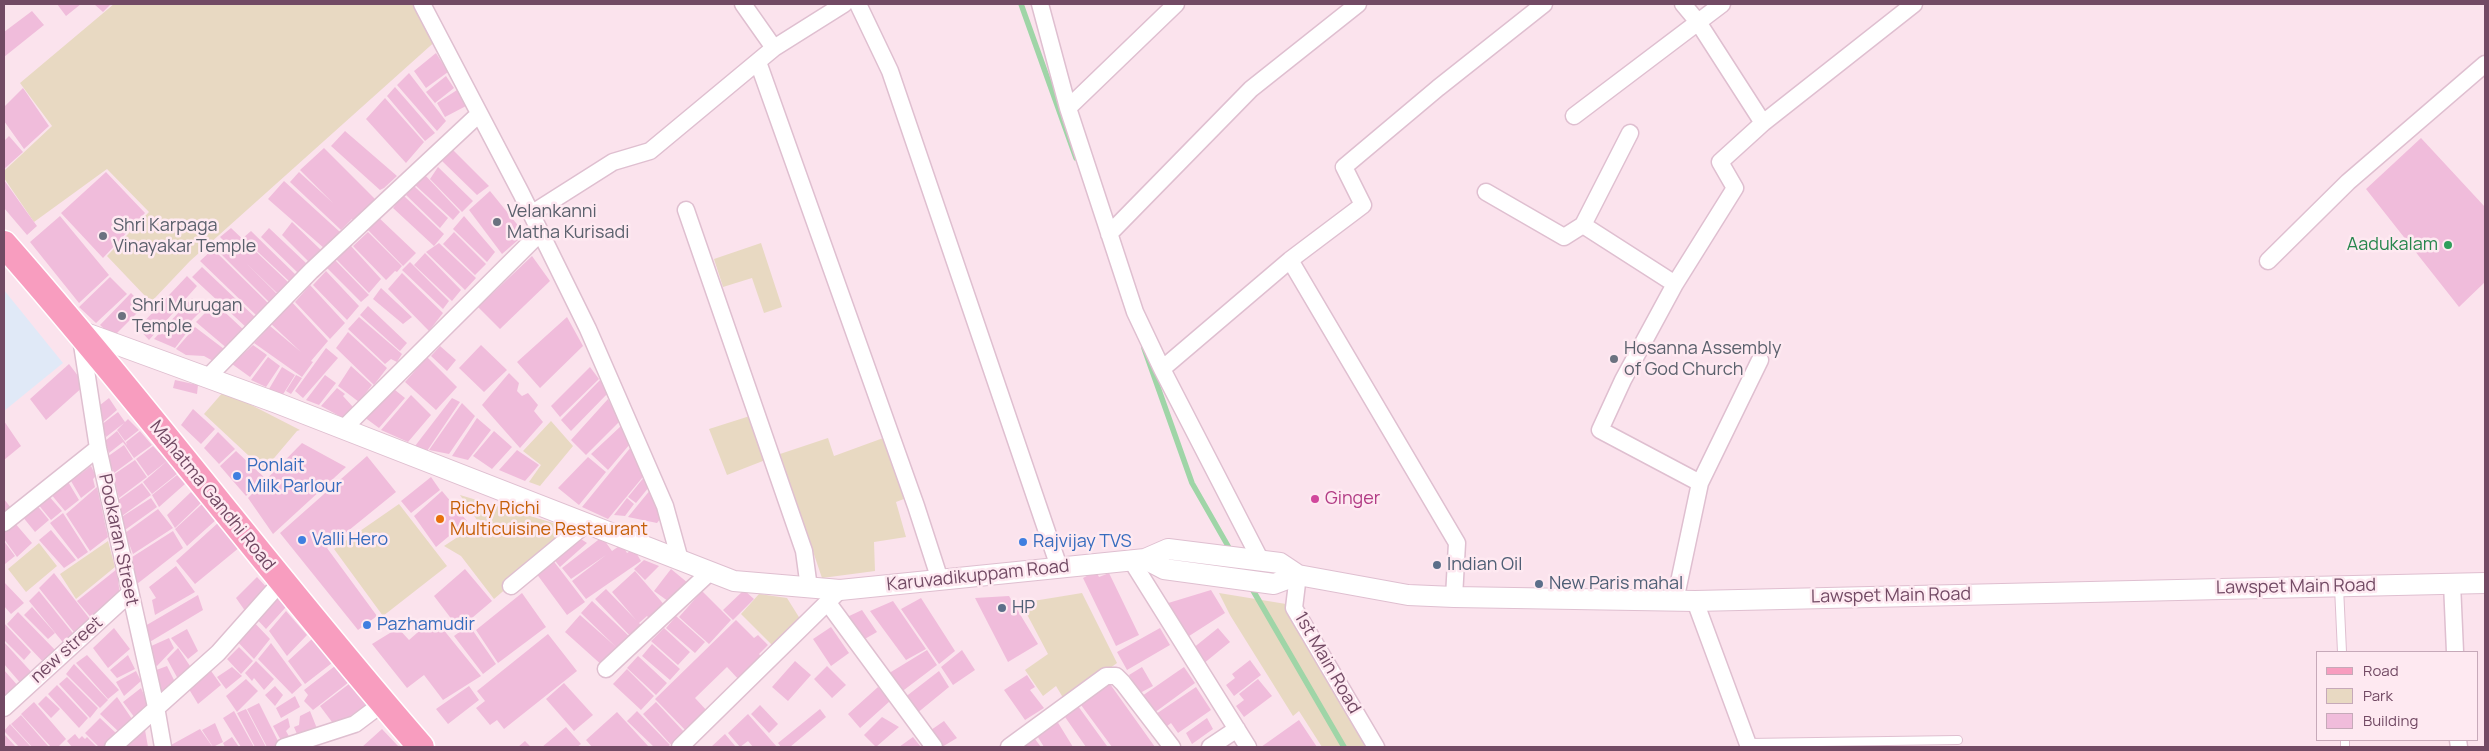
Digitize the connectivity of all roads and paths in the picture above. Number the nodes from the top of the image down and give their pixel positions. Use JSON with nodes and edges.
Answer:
{"nodes":[{"id":1,"x":422,"y":4,"type":"edge"},
{"id":2,"x":743,"y":4,"type":"edge"},
{"id":3,"x":844,"y":4,"type":"edge"},
{"id":4,"x":858,"y":4,"type":"edge"},
{"id":5,"x":1040,"y":4,"type":"edge"},
{"id":6,"x":1176,"y":4,"type":"edge"},
{"id":7,"x":1358,"y":4,"type":"edge"},
{"id":8,"x":1544,"y":4,"type":"edge"},
{"id":9,"x":1683,"y":4,"type":"edge"},
{"id":10,"x":1722,"y":4,"type":"edge"},
{"id":11,"x":1914,"y":4,"type":"edge"},
{"id":12,"x":1698,"y":22,"type":"junction"},
{"id":13,"x":774,"y":48,"type":"junction"},
{"id":14,"x":758,"y":62,"type":"junction"},
{"id":15,"x":2485,"y":64,"type":"edge"},
{"id":16,"x":1068,"y":108,"type":"junction"},
{"id":17,"x":479,"y":114,"type":"junction"},
{"id":18,"x":1574,"y":116,"type":"dead end"},
{"id":19,"x":1763,"y":123,"type":"junction"},
{"id":20,"x":1630,"y":132,"type":"dead end"},
{"id":21,"x":1486,"y":192,"type":"dead end"},
{"id":22,"x":686,"y":210,"type":"dead end"},
{"id":23,"x":531,"y":214,"type":"junction"},
{"id":24,"x":1583,"y":225,"type":"junction"},
{"id":25,"x":540,"y":233,"type":"junction"},
{"id":26,"x":1109,"y":234,"type":"junction"},
{"id":27,"x":4,"y":244,"type":"edge"},
{"id":28,"x":1290,"y":260,"type":"junction"},
{"id":29,"x":2268,"y":261,"type":"dead end"},
{"id":30,"x":1675,"y":284,"type":"junction"},
{"id":31,"x":80,"y":331,"type":"junction"},
{"id":32,"x":1760,"y":360,"type":"dead end"},
{"id":33,"x":1162,"y":369,"type":"junction"},
{"id":34,"x":207,"y":378,"type":"junction"},
{"id":35,"x":343,"y":429,"type":"junction"},
{"id":36,"x":98,"y":448,"type":"junction"},
{"id":37,"x":1700,"y":483,"type":"junction"},
{"id":38,"x":4,"y":523,"type":"edge"},
{"id":39,"x":586,"y":524,"type":"junction"},
{"id":40,"x":1138,"y":559,"type":"junction"},
{"id":41,"x":680,"y":560,"type":"junction"},
{"id":42,"x":1260,"y":561,"type":"junction"},
{"id":43,"x":1059,"y":567,"type":"junction"},
{"id":44,"x":710,"y":572,"type":"junction"},
{"id":45,"x":1298,"y":575,"type":"junction"},
{"id":46,"x":940,"y":580,"type":"junction"},
{"id":47,"x":281,"y":582,"type":"junction"},
{"id":48,"x":2452,"y":583,"type":"junction"},
{"id":49,"x":2485,"y":583,"type":"edge"},
{"id":50,"x":511,"y":586,"type":"dead end"},
{"id":51,"x":2339,"y":586,"type":"junction"},
{"id":52,"x":809,"y":588,"type":"junction"},
{"id":53,"x":130,"y":593,"type":"junction"},
{"id":54,"x":834,"y":597,"type":"junction"},
{"id":55,"x":1454,"y":597,"type":"junction"},
{"id":56,"x":1675,"y":601,"type":"junction"},
{"id":57,"x":1695,"y":601,"type":"junction"},
{"id":58,"x":2342,"y":651,"type":"edge"},
{"id":59,"x":2455,"y":651,"type":"edge"},
{"id":60,"x":606,"y":669,"type":"dead end"},
{"id":61,"x":383,"y":702,"type":"junction"},
{"id":62,"x":156,"y":706,"type":"junction"},
{"id":63,"x":4,"y":708,"type":"edge"},
{"id":64,"x":1237,"y":729,"type":"junction"},
{"id":65,"x":1958,"y":740,"type":"dead end"},
{"id":66,"x":1748,"y":745,"type":"edge"},
{"id":67,"x":113,"y":747,"type":"edge"},
{"id":68,"x":163,"y":747,"type":"edge"},
{"id":69,"x":284,"y":747,"type":"edge"},
{"id":70,"x":421,"y":747,"type":"edge"},
{"id":71,"x":680,"y":747,"type":"edge"},
{"id":72,"x":934,"y":747,"type":"edge"},
{"id":73,"x":1009,"y":747,"type":"edge"},
{"id":74,"x":1172,"y":747,"type":"edge"},
{"id":75,"x":1210,"y":747,"type":"edge"},
{"id":76,"x":1248,"y":747,"type":"edge"},
{"id":77,"x":1376,"y":747,"type":"edge"}],
"edges":[{"from":1,"to":17,"type":"street"},
{"from":2,"to":13,"type":"street"},
{"from":3,"to":13,"type":"street"},
{"from":4,"to":43,"type":"street"},
{"from":5,"to":16,"type":"street"},
{"from":6,"to":16,"type":"street"},
{"from":7,"to":26,"type":"street"},
{"from":8,"to":28,"type":"street"},
{"from":9,"to":12,"type":"street"},
{"from":10,"to":12,"type":"street"},
{"from":11,"to":19,"type":"street"},
{"from":12,"to":18,"type":"street"},
{"from":12,"to":19,"type":"street"},
{"from":13,"to":14,"type":"street"},
{"from":14,"to":23,"type":"street"},
{"from":14,"to":46,"type":"street"},
{"from":15,"to":29,"type":"street"},
{"from":16,"to":26,"type":"street"},
{"from":17,"to":23,"type":"street"},
{"from":17,"to":34,"type":"street"},
{"from":19,"to":30,"type":"street"},
{"from":20,"to":24,"type":"street"},
{"from":21,"to":24,"type":"street"},
{"from":22,"to":52,"type":"street"},
{"from":23,"to":25,"type":"street"},
{"from":24,"to":30,"type":"street"},
{"from":25,"to":35,"type":"street"},
{"from":25,"to":41,"type":"street"},
{"from":26,"to":33,"type":"street"},
{"from":27,"to":31,"type":"main road","name":"Mahatma Gandhi Road"},
{"from":28,"to":33,"type":"street"},
{"from":28,"to":55,"type":"street"},
{"from":30,"to":37,"type":"street"},
{"from":31,"to":34,"type":"street","name":"Karuvadikuppam Road"},
{"from":31,"to":36,"type":"street","name":"Pookaran Street"},
{"from":31,"to":47,"type":"main road","name":"Mahatma Gandhi Road"},
{"from":32,"to":37,"type":"street"},
{"from":33,"to":42,"type":"street"},
{"from":34,"to":35,"type":"street","name":"Karuvadikuppam Road"},
{"from":35,"to":39,"type":"street","name":"Karuvadikuppam Road"},
{"from":36,"to":38,"type":"street"},
{"from":36,"to":53,"type":"street","name":"Pookaran Street"},
{"from":37,"to":56,"type":"street"},
{"from":39,"to":41,"type":"street","name":"Karuvadikuppam Road"},
{"from":39,"to":50,"type":"street"},
{"from":40,"to":42,"type":"street"},
{"from":40,"to":43,"type":"street","name":"Karuvadikuppam Road"},
{"from":40,"to":45,"type":"street"},
{"from":40,"to":64,"type":"street"},
{"from":41,"to":44,"type":"street","name":"Karuvadikuppam Road"},
{"from":42,"to":45,"type":"street"},
{"from":43,"to":46,"type":"street","name":"Karuvadikuppam Road"},
{"from":44,"to":52,"type":"street","name":"Karuvadikuppam Road"},
{"from":44,"to":60,"type":"street"},
{"from":45,"to":55,"type":"street","name":"Lawspet Main Road"},
{"from":45,"to":77,"type":"street","name":"1st Main Road"},
{"from":46,"to":54,"type":"street","name":"Karuvadikuppam Road"},
{"from":47,"to":61,"type":"main road","name":"Mahatma Gandhi Road"},
{"from":47,"to":62,"type":"street"},
{"from":48,"to":49,"type":"street","name":"Lawspet Main Road"},
{"from":48,"to":51,"type":"street","name":"Lawspet Main Road"},
{"from":48,"to":59,"type":"street"},
{"from":51,"to":57,"type":"street","name":"Lawspet Main Road"},
{"from":51,"to":58,"type":"lane"},
{"from":52,"to":54,"type":"street","name":"Karuvadikuppam Road"},
{"from":53,"to":62,"type":"street","name":"Pookaran Street"},
{"from":53,"to":63,"type":"street","name":"new street"},
{"from":54,"to":71,"type":"street"},
{"from":54,"to":72,"type":"street"},
{"from":55,"to":56,"type":"street","name":"Lawspet Main Road"},
{"from":56,"to":57,"type":"street","name":"Lawspet Main Road"},
{"from":57,"to":66,"type":"street"},
{"from":61,"to":69,"type":"street"},
{"from":61,"to":70,"type":"main road","name":"Mahatma Gandhi Road"},
{"from":62,"to":67,"type":"street"},
{"from":62,"to":68,"type":"street","name":"Pookaran Street"},
{"from":64,"to":75,"type":"street"},
{"from":64,"to":76,"type":"street"},
{"from":65,"to":66,"type":"lane"},
{"from":73,"to":74,"type":"street"}]}
